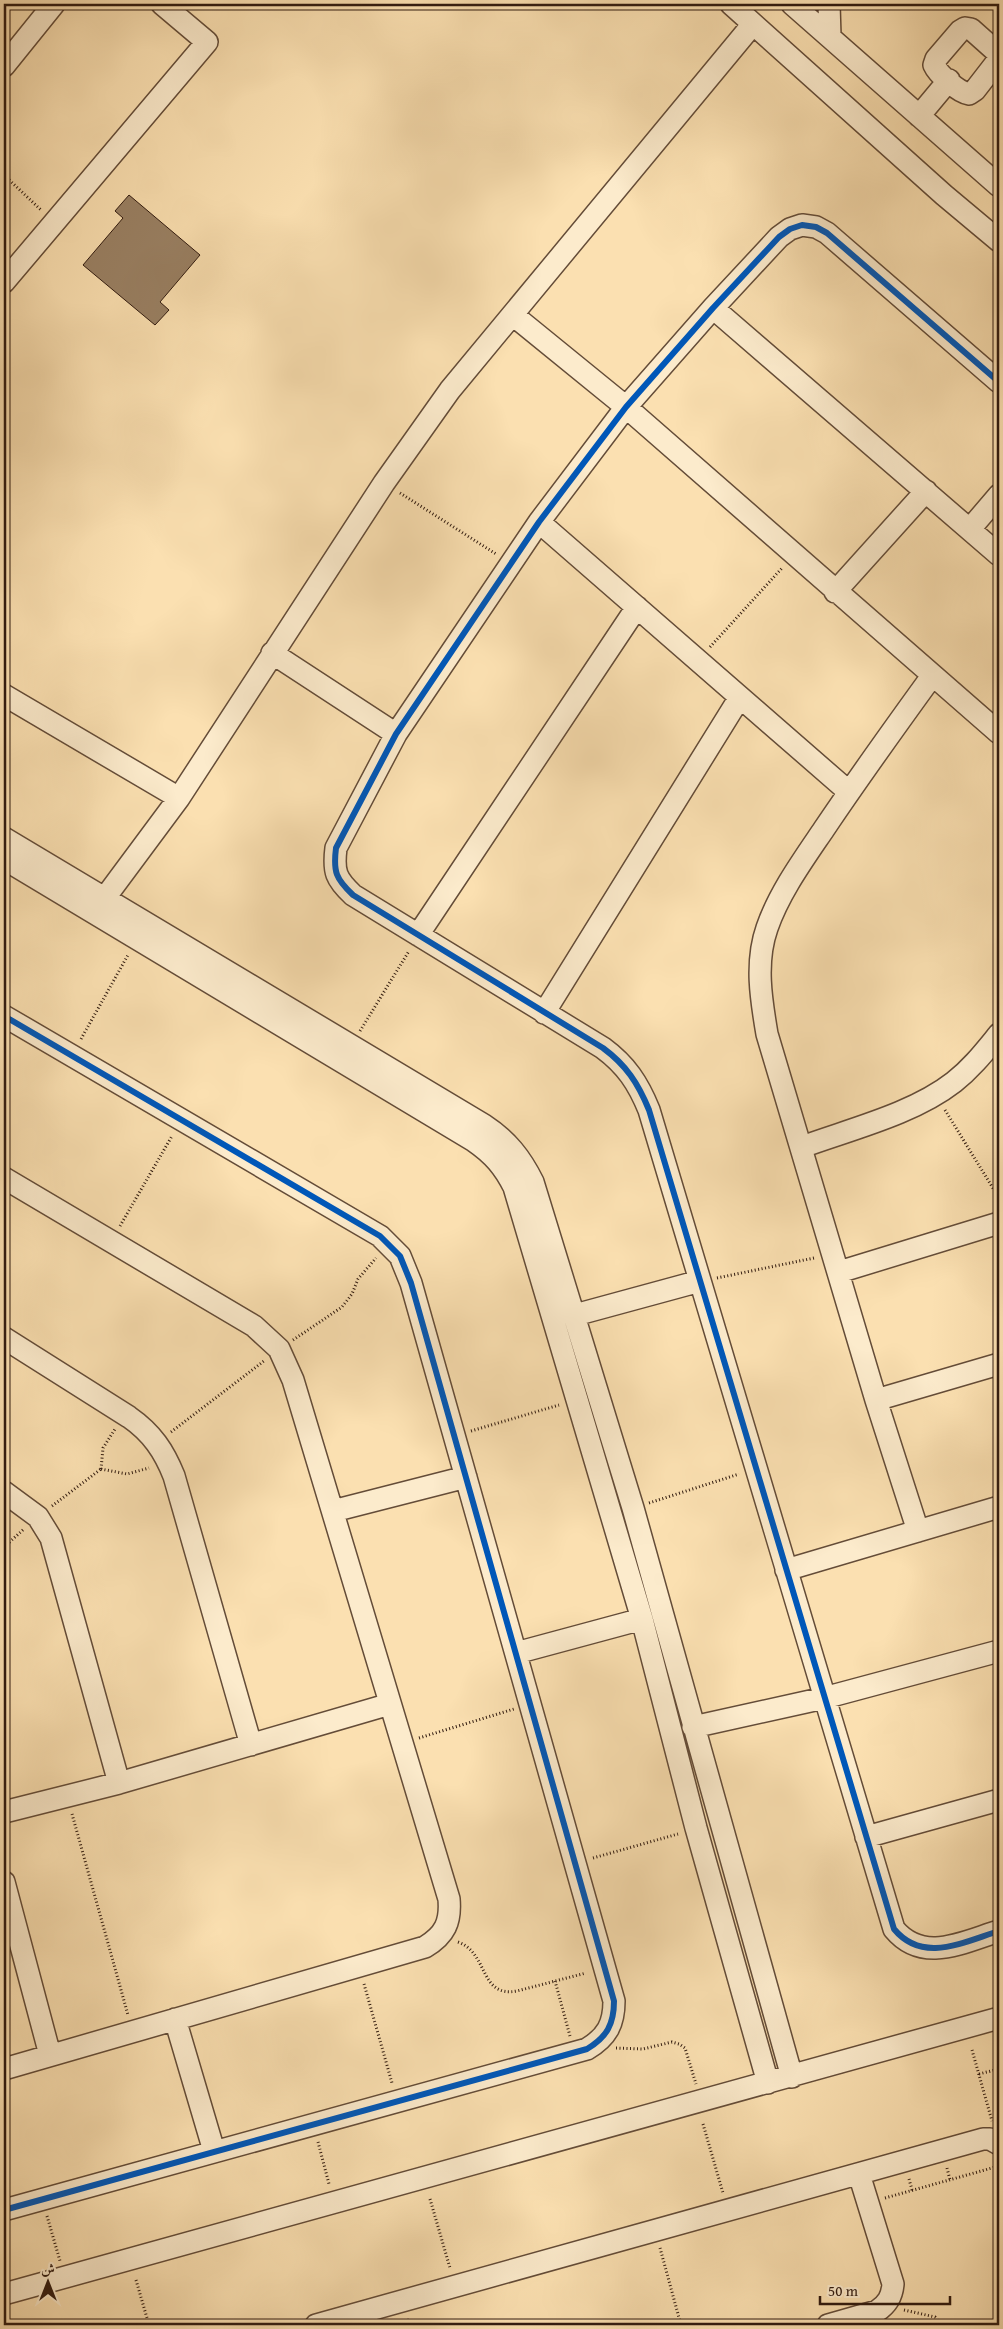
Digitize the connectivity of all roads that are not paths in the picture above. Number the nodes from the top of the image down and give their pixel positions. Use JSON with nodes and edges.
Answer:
{"nodes":[{"id":1,"x":54,"y":4,"type":"edge"},
{"id":2,"x":162,"y":4,"type":"edge"},
{"id":3,"x":731,"y":4,"type":"edge"},
{"id":4,"x":792,"y":4,"type":"edge"},
{"id":5,"x":829,"y":4,"type":"edge"},
{"id":6,"x":753,"y":24,"type":"junction"},
{"id":7,"x":830,"y":36,"type":"junction"},
{"id":8,"x":999,"y":54,"type":"edge"},
{"id":9,"x":6,"y":57,"type":"edge"},
{"id":10,"x":999,"y":59,"type":"edge"},
{"id":11,"x":949,"y":80,"type":"junction"},
{"id":12,"x":919,"y":116,"type":"junction"},
{"id":13,"x":999,"y":186,"type":"edge"},
{"id":14,"x":999,"y":241,"type":"edge"},
{"id":15,"x":4,"y":282,"type":"edge"},
{"id":16,"x":713,"y":308,"type":"junction"},
{"id":17,"x":513,"y":315,"type":"junction"},
{"id":18,"x":999,"y":382,"type":"edge"},
{"id":19,"x":626,"y":407,"type":"junction"},
{"id":20,"x":926,"y":491,"type":"junction"},
{"id":21,"x":999,"y":495,"type":"edge"},
{"id":22,"x":539,"y":522,"type":"junction"},
{"id":23,"x":970,"y":529,"type":"junction"},
{"id":24,"x":999,"y":555,"type":"edge"},
{"id":25,"x":835,"y":592,"type":"junction"},
{"id":26,"x":637,"y":607,"type":"junction"},
{"id":27,"x":272,"y":653,"type":"junction"},
{"id":28,"x":932,"y":676,"type":"junction"},
{"id":29,"x":4,"y":695,"type":"edge"},
{"id":30,"x":740,"y":697,"type":"junction"},
{"id":31,"x":396,"y":734,"type":"junction"},
{"id":32,"x":999,"y":734,"type":"edge"},
{"id":33,"x":849,"y":792,"type":"junction"},
{"id":34,"x":179,"y":798,"type":"junction"},
{"id":35,"x":4,"y":838,"type":"edge"},
{"id":36,"x":4,"y":859,"type":"edge"},
{"id":37,"x":104,"y":899,"type":"junction"},
{"id":38,"x":418,"y":935,"type":"junction"},
{"id":39,"x":544,"y":1013,"type":"junction"},
{"id":40,"x":4,"y":1016,"type":"edge"},
{"id":41,"x":999,"y":1034,"type":"edge"},
{"id":42,"x":802,"y":1147,"type":"junction"},
{"id":43,"x":4,"y":1178,"type":"edge"},
{"id":44,"x":999,"y":1223,"type":"edge"},
{"id":45,"x":836,"y":1263,"type":"junction"},
{"id":46,"x":700,"y":1281,"type":"junction"},
{"id":47,"x":575,"y":1315,"type":"junction"},
{"id":48,"x":4,"y":1338,"type":"edge"},
{"id":49,"x":999,"y":1364,"type":"edge"},
{"id":50,"x":876,"y":1400,"type":"junction"},
{"id":51,"x":614,"y":1442,"type":"junction"},
{"id":52,"x":592,"y":1450,"type":"junction"},
{"id":53,"x":466,"y":1477,"type":"junction"},
{"id":54,"x":4,"y":1492,"type":"edge"},
{"id":55,"x":999,"y":1507,"type":"edge"},
{"id":56,"x":333,"y":1511,"type":"junction"},
{"id":57,"x":918,"y":1531,"type":"junction"},
{"id":58,"x":786,"y":1570,"type":"junction"},
{"id":59,"x":642,"y":1619,"type":"junction"},
{"id":60,"x":999,"y":1651,"type":"edge"},
{"id":61,"x":516,"y":1653,"type":"junction"},
{"id":62,"x":824,"y":1698,"type":"junction"},
{"id":63,"x":390,"y":1704,"type":"junction"},
{"id":64,"x":693,"y":1727,"type":"junction"},
{"id":65,"x":251,"y":1745,"type":"junction"},
{"id":66,"x":119,"y":1783,"type":"junction"},
{"id":67,"x":999,"y":1800,"type":"edge"},
{"id":68,"x":4,"y":1812,"type":"edge"},
{"id":69,"x":866,"y":1838,"type":"junction"},
{"id":70,"x":4,"y":1882,"type":"edge"},
{"id":71,"x":999,"y":1931,"type":"edge"},
{"id":72,"x":999,"y":2018,"type":"edge"},
{"id":73,"x":175,"y":2019,"type":"junction"},
{"id":74,"x":50,"y":2055,"type":"junction"},
{"id":75,"x":4,"y":2069,"type":"edge"},
{"id":76,"x":792,"y":2077,"type":"junction"},
{"id":77,"x":768,"y":2084,"type":"junction"},
{"id":78,"x":998,"y":2143,"type":"edge"},
{"id":79,"x":214,"y":2152,"type":"junction"},
{"id":80,"x":859,"y":2174,"type":"junction"},
{"id":81,"x":4,"y":2210,"type":"edge"},
{"id":82,"x":4,"y":2294,"type":"edge"},
{"id":83,"x":316,"y":2325,"type":"edge"},
{"id":84,"x":828,"y":2325,"type":"edge"}],
"edges":[{"from":1,"to":9,"type":"street"},
{"from":2,"to":15,"type":"street"},
{"from":3,"to":6,"type":"street"},
{"from":4,"to":7,"type":"street"},
{"from":5,"to":7,"type":"street"},
{"from":6,"to":14,"type":"street"},
{"from":6,"to":17,"type":"street"},
{"from":7,"to":12,"type":"street"},
{"from":8,"to":11,"type":"street"},
{"from":10,"to":11,"type":"street"},
{"from":11,"to":12,"type":"street"},
{"from":12,"to":13,"type":"street"},
{"from":16,"to":18,"type":"street"},
{"from":16,"to":19,"type":"street"},
{"from":16,"to":20,"type":"street"},
{"from":17,"to":19,"type":"street"},
{"from":17,"to":27,"type":"street"},
{"from":19,"to":22,"type":"street"},
{"from":19,"to":25,"type":"street"},
{"from":20,"to":23,"type":"street"},
{"from":20,"to":25,"type":"street"},
{"from":21,"to":23,"type":"street"},
{"from":22,"to":26,"type":"street"},
{"from":22,"to":31,"type":"street"},
{"from":23,"to":24,"type":"street"},
{"from":25,"to":28,"type":"street"},
{"from":26,"to":30,"type":"street"},
{"from":26,"to":38,"type":"street"},
{"from":27,"to":31,"type":"street"},
{"from":27,"to":34,"type":"street"},
{"from":28,"to":32,"type":"street"},
{"from":28,"to":33,"type":"street"},
{"from":29,"to":34,"type":"street"},
{"from":30,"to":33,"type":"street"},
{"from":30,"to":39,"type":"street"},
{"from":31,"to":38,"type":"street"},
{"from":33,"to":42,"type":"street"},
{"from":34,"to":37,"type":"street"},
{"from":35,"to":37,"type":"street"},
{"from":36,"to":52,"type":"street"},
{"from":37,"to":47,"type":"street"},
{"from":38,"to":39,"type":"street"},
{"from":39,"to":46,"type":"street"},
{"from":40,"to":53,"type":"street"},
{"from":41,"to":42,"type":"street"},
{"from":42,"to":45,"type":"street"},
{"from":43,"to":56,"type":"street"},
{"from":44,"to":45,"type":"street"},
{"from":45,"to":50,"type":"street"},
{"from":46,"to":47,"type":"street"},
{"from":46,"to":58,"type":"street"},
{"from":47,"to":51,"type":"street"},
{"from":48,"to":65,"type":"street"},
{"from":49,"to":50,"type":"street"},
{"from":50,"to":57,"type":"street"},
{"from":51,"to":52,"type":"street"},
{"from":51,"to":64,"type":"street"},
{"from":52,"to":59,"type":"street"},
{"from":53,"to":56,"type":"street"},
{"from":53,"to":61,"type":"street"},
{"from":54,"to":66,"type":"street"},
{"from":55,"to":57,"type":"street"},
{"from":56,"to":63,"type":"street"},
{"from":57,"to":58,"type":"street"},
{"from":58,"to":62,"type":"street"},
{"from":59,"to":61,"type":"street"},
{"from":59,"to":77,"type":"street"},
{"from":60,"to":62,"type":"street"},
{"from":61,"to":79,"type":"street"},
{"from":62,"to":64,"type":"street"},
{"from":62,"to":69,"type":"street"},
{"from":63,"to":65,"type":"street"},
{"from":63,"to":73,"type":"street"},
{"from":64,"to":76,"type":"street"},
{"from":65,"to":66,"type":"street"},
{"from":66,"to":68,"type":"street"},
{"from":67,"to":69,"type":"street"},
{"from":69,"to":71,"type":"street"},
{"from":70,"to":74,"type":"street"},
{"from":72,"to":76,"type":"street"},
{"from":73,"to":74,"type":"street"},
{"from":73,"to":79,"type":"street"},
{"from":74,"to":75,"type":"street"},
{"from":76,"to":77,"type":"street"},
{"from":77,"to":82,"type":"street"},
{"from":78,"to":80,"type":"street"},
{"from":79,"to":81,"type":"street"},
{"from":80,"to":83,"type":"street"},
{"from":80,"to":84,"type":"street"}]}
